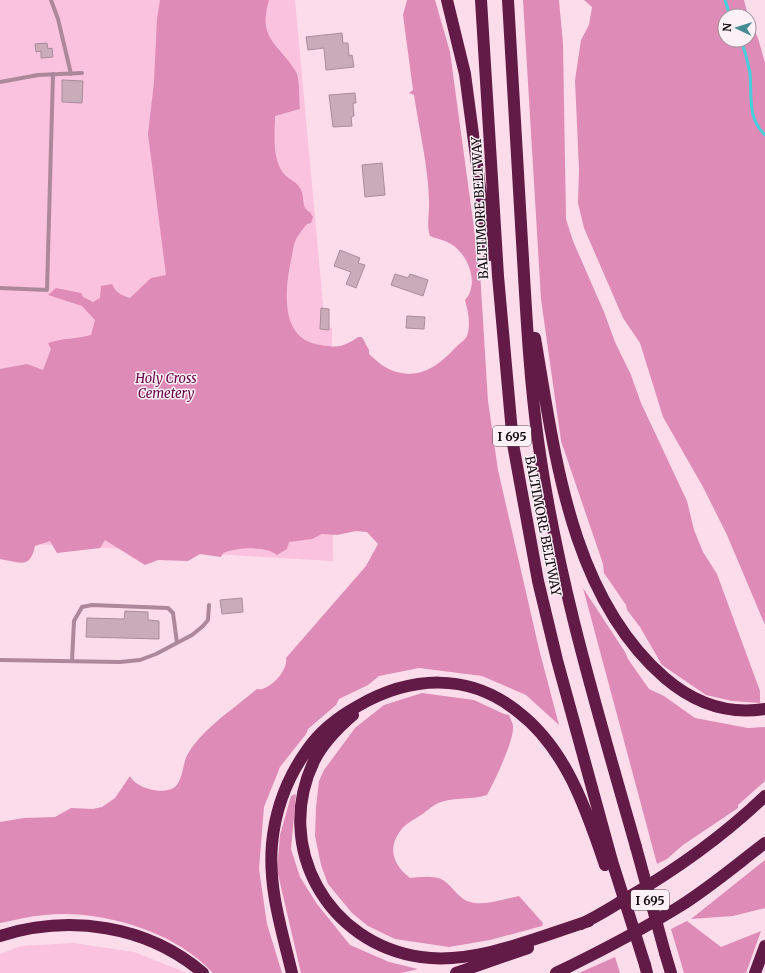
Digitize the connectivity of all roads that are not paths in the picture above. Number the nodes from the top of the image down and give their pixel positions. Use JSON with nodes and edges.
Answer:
{"nodes":[{"id":1,"x":51,"y":0,"type":"edge"},
{"id":2,"x":447,"y":0,"type":"edge"},
{"id":3,"x":481,"y":0,"type":"edge"},
{"id":4,"x":508,"y":0,"type":"edge"},
{"id":5,"x":82,"y":73,"type":"dead end"},
{"id":6,"x":53,"y":74,"type":"junction"},
{"id":7,"x":71,"y":74,"type":"junction"},
{"id":8,"x":0,"y":82,"type":"edge"},
{"id":9,"x":524,"y":273,"type":"junction"},
{"id":10,"x":0,"y":288,"type":"edge"},
{"id":11,"x":503,"y":348,"type":"junction"},
{"id":12,"x":209,"y":605,"type":"dead end"},
{"id":13,"x":177,"y":643,"type":"junction"},
{"id":14,"x":0,"y":660,"type":"edge"},
{"id":15,"x":72,"y":661,"type":"junction"},
{"id":16,"x":372,"y":698,"type":"junction"},
{"id":17,"x":765,"y":709,"type":"edge"},
{"id":18,"x":765,"y":796,"type":"edge"},
{"id":19,"x":765,"y":843,"type":"edge"},
{"id":20,"x":609,"y":863,"type":"junction"},
{"id":21,"x":589,"y":921,"type":"junction"},
{"id":22,"x":0,"y":936,"type":"edge"},
{"id":23,"x":765,"y":946,"type":"edge"},
{"id":24,"x":643,"y":970,"type":"edge"},
{"id":25,"x":203,"y":973,"type":"edge"},
{"id":26,"x":292,"y":973,"type":"edge"},
{"id":27,"x":456,"y":973,"type":"edge"},
{"id":28,"x":556,"y":973,"type":"edge"},
{"id":29,"x":670,"y":973,"type":"edge"},
{"id":30,"x":755,"y":973,"type":"edge"}],
"edges":[{"from":1,"to":7,"type":"lane"},
{"from":2,"to":11,"type":"highway"},
{"from":3,"to":11,"type":"highway","name":"BALTIMORE BELTWAY","number":"I 695"},
{"from":4,"to":9,"type":"highway","name":"BALTIMORE BELTWAY","number":"I 695"},
{"from":5,"to":7,"type":"lane"},
{"from":6,"to":7,"type":"lane"},
{"from":6,"to":8,"type":"lane"},
{"from":6,"to":10,"type":"lane"},
{"from":9,"to":17,"type":"highway"},
{"from":9,"to":29,"type":"highway","name":"BALTIMORE BELTWAY","number":"I 695","bridge":true},
{"from":11,"to":20,"type":"highway","name":"BALTIMORE BELTWAY","number":"I 695"},
{"from":12,"to":13,"type":"lane"},
{"from":13,"to":15,"type":"lane"},
{"from":13,"to":15,"type":"lane"},
{"from":14,"to":15,"type":"lane"},
{"from":16,"to":20,"type":"highway"},
{"from":16,"to":21,"type":"highway"},
{"from":16,"to":26,"type":"highway"},
{"from":18,"to":21,"type":"highway"},
{"from":19,"to":28,"type":"highway"},
{"from":20,"to":24,"type":"highway","name":"BALTIMORE BELTWAY","number":"I 695","bridge":true},
{"from":21,"to":27,"type":"highway"},
{"from":22,"to":25,"type":"highway"},
{"from":23,"to":30,"type":"highway"}]}
